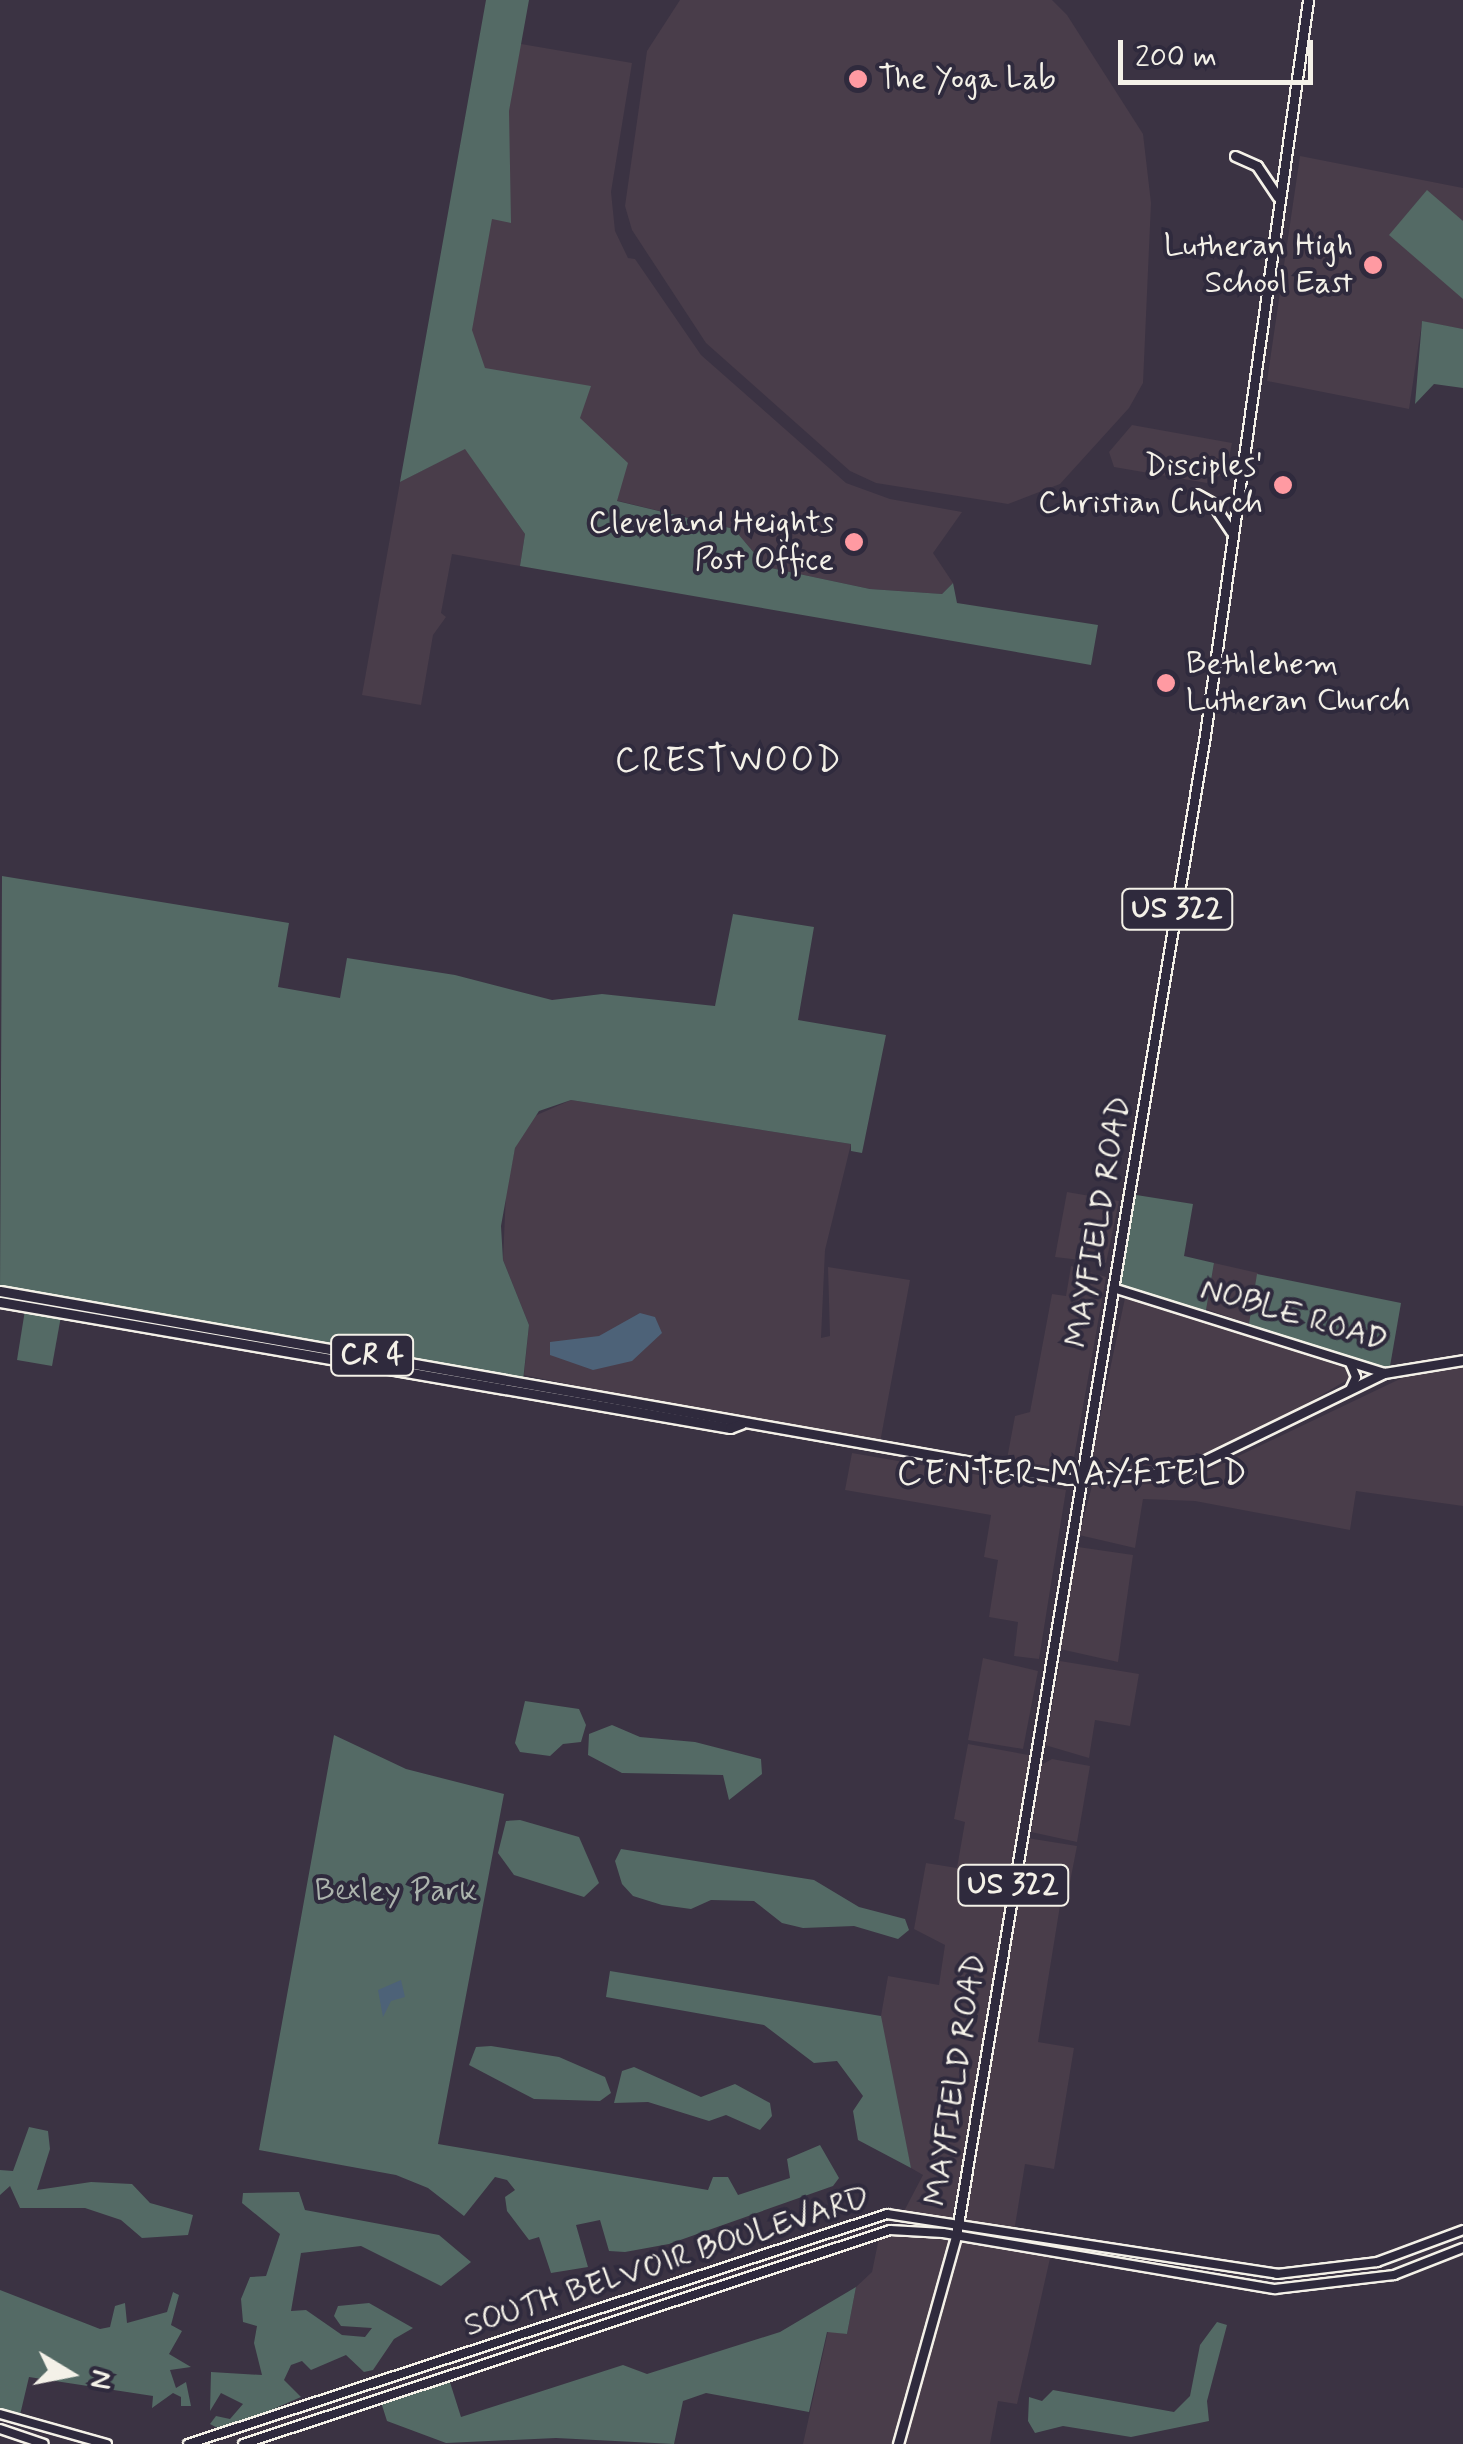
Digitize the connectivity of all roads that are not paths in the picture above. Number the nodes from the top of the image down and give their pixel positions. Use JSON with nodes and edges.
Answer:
{"nodes":[{"id":1,"x":1308,"y":0,"type":"edge"},
{"id":2,"x":1235,"y":156,"type":"dead end"},
{"id":3,"x":1279,"y":199,"type":"junction"},
{"id":4,"x":1196,"y":494,"type":"dead end"},
{"id":5,"x":1232,"y":532,"type":"junction"},
{"id":6,"x":1113,"y":1288,"type":"junction"},
{"id":7,"x":0,"y":1291,"type":"edge"},
{"id":8,"x":0,"y":1302,"type":"edge"},
{"id":9,"x":1463,"y":1360,"type":"edge"},
{"id":10,"x":1350,"y":1363,"type":"junction"},
{"id":11,"x":1384,"y":1373,"type":"junction"},
{"id":12,"x":1350,"y":1390,"type":"junction"},
{"id":13,"x":741,"y":1424,"type":"junction"},
{"id":14,"x":1079,"y":1478,"type":"junction"},
{"id":15,"x":958,"y":2224,"type":"junction"},
{"id":16,"x":1463,"y":2230,"type":"edge"},
{"id":17,"x":956,"y":2236,"type":"junction"},
{"id":18,"x":1463,"y":2248,"type":"edge"},
{"id":19,"x":0,"y":2414,"type":"edge"},
{"id":20,"x":0,"y":2430,"type":"edge"},
{"id":21,"x":44,"y":2444,"type":"edge"},
{"id":22,"x":107,"y":2444,"type":"edge"},
{"id":23,"x":188,"y":2444,"type":"edge"},
{"id":24,"x":243,"y":2444,"type":"edge"},
{"id":25,"x":898,"y":2444,"type":"edge"}],
"edges":[{"from":1,"to":3,"type":"main road","name":"MAYFIELD ROAD","number":"US 322"},
{"from":2,"to":3,"type":"main road"},
{"from":3,"to":5,"type":"main road","name":"MAYFIELD ROAD","number":"US 322"},
{"from":4,"to":5,"type":"main road"},
{"from":5,"to":6,"type":"main road","name":"MAYFIELD ROAD","number":"US 322"},
{"from":6,"to":10,"type":"street","name":"NOBLE ROAD"},
{"from":6,"to":14,"type":"main road","name":"MAYFIELD ROAD","number":"US 322"},
{"from":7,"to":13,"type":"main road","number":"CR 4"},
{"from":8,"to":13,"type":"main road","number":"CR 4"},
{"from":9,"to":11,"type":"main road","name":"NOBLE ROAD"},
{"from":10,"to":11,"type":"street","name":"NOBLE ROAD"},
{"from":10,"to":12,"type":"street"},
{"from":11,"to":12,"type":"main road"},
{"from":12,"to":14,"type":"main road"},
{"from":13,"to":14,"type":"main road","number":"CR 4"},
{"from":14,"to":15,"type":"main road","name":"MAYFIELD ROAD","number":"US 322"},
{"from":15,"to":16,"type":"street","name":"SOUTH BELVOIR BOULEVARD"},
{"from":15,"to":17,"type":"main road","name":"MAYFIELD ROAD","number":"US 322"},
{"from":15,"to":23,"type":"street","name":"SOUTH BELVOIR BOULEVARD"},
{"from":17,"to":18,"type":"street","name":"SOUTH BELVOIR BOULEVARD"},
{"from":17,"to":24,"type":"street","name":"SOUTH BELVOIR BOULEVARD"},
{"from":17,"to":25,"type":"main road","name":"MAYFIELD ROAD","number":"US 322"},
{"from":19,"to":22,"type":"street"},
{"from":20,"to":21,"type":"street"}]}
